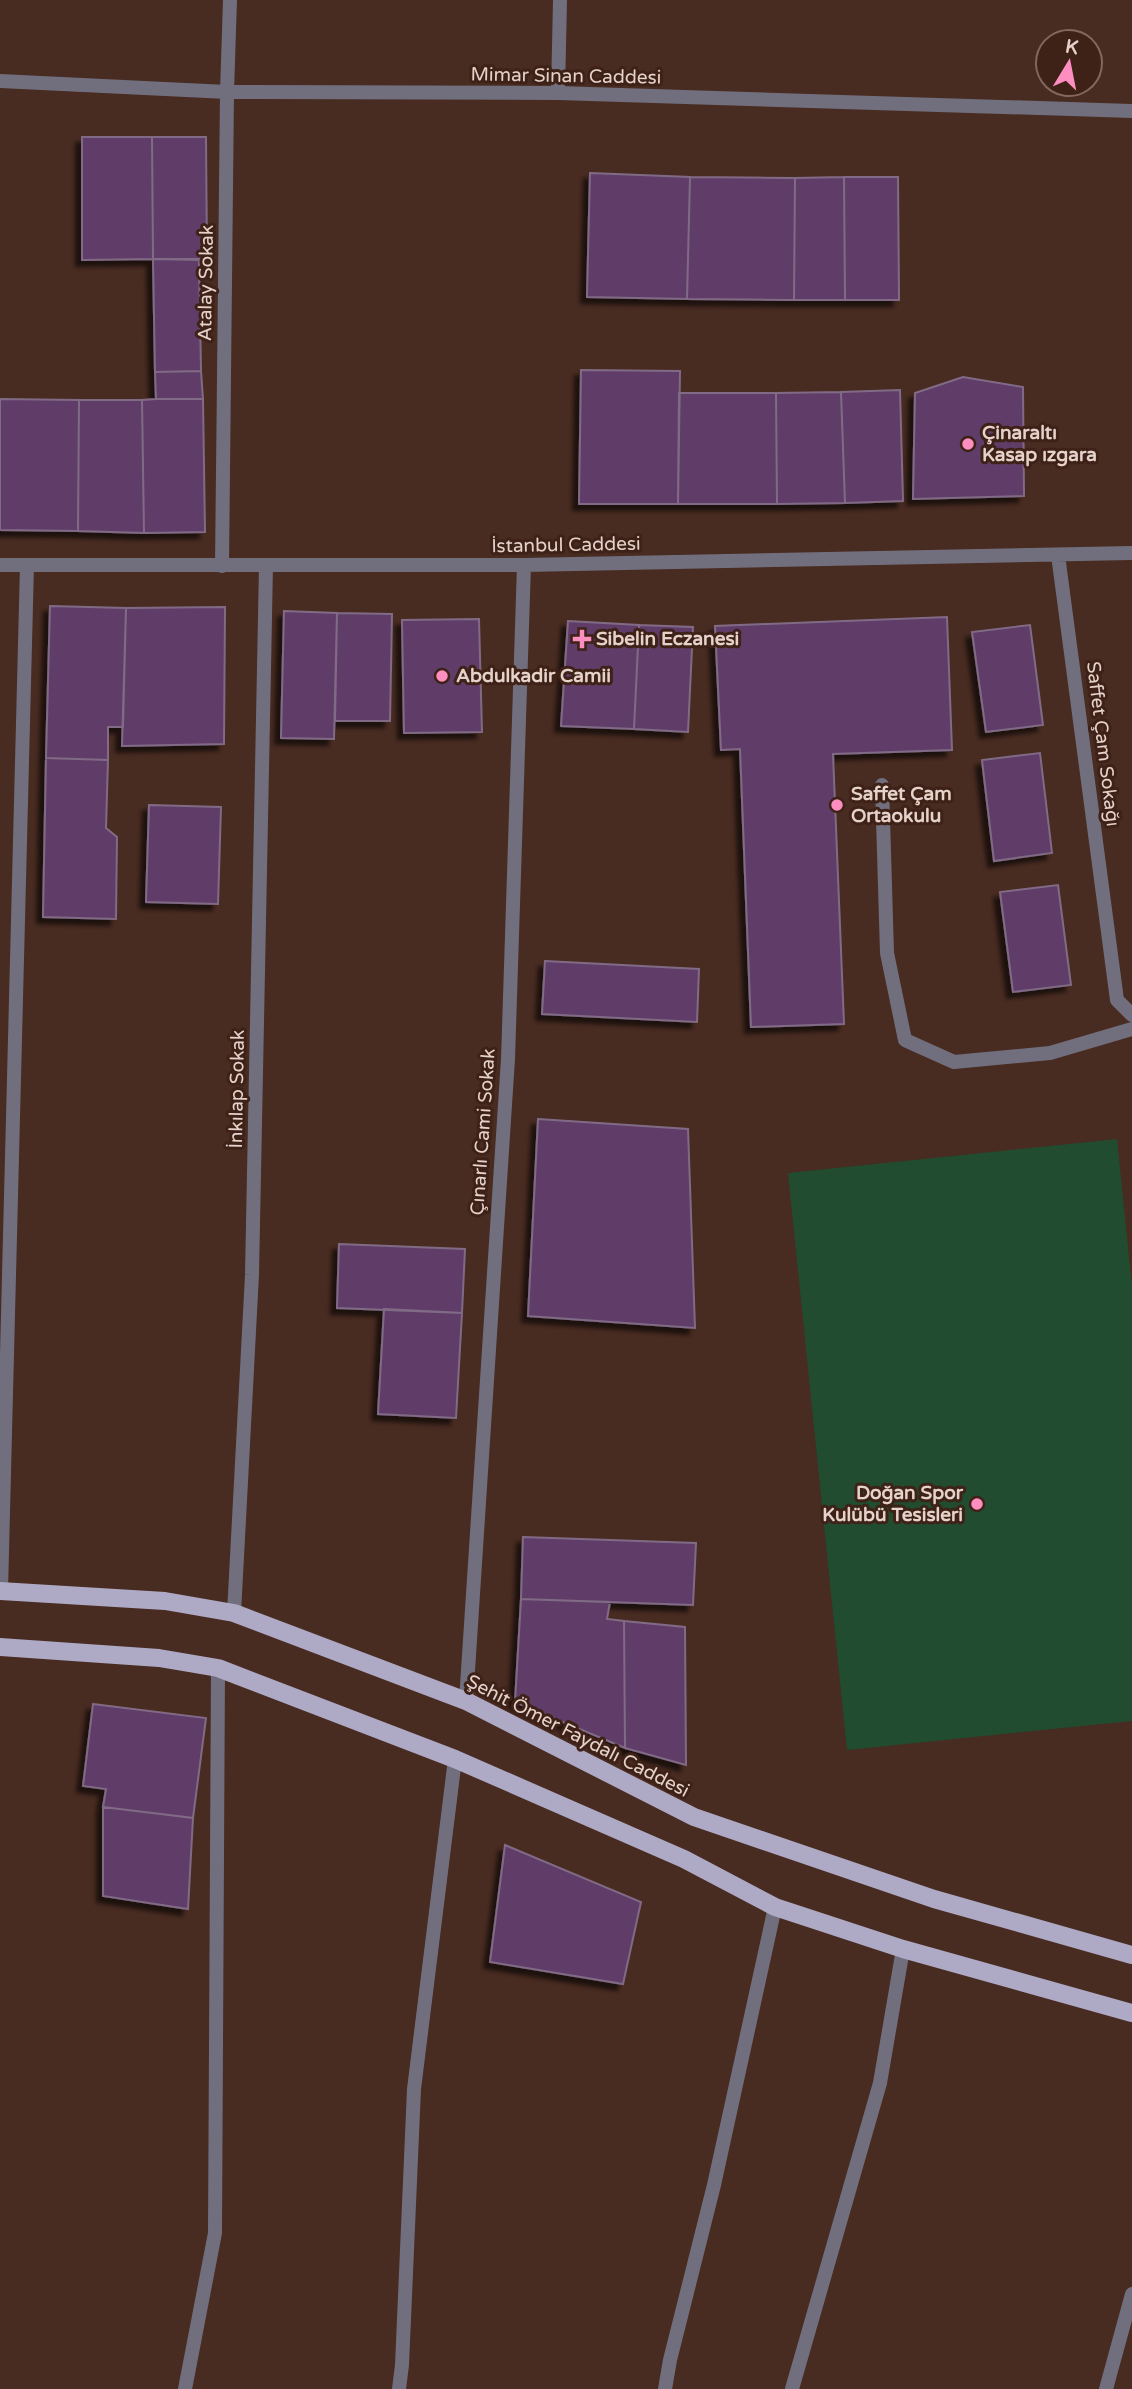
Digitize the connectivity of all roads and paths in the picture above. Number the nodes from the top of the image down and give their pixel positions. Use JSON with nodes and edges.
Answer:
{"nodes":[{"id":1,"x":230,"y":0,"type":"edge"},
{"id":2,"x":560,"y":0,"type":"edge"},
{"id":3,"x":0,"y":81,"type":"edge"},
{"id":4,"x":227,"y":92,"type":"junction"},
{"id":5,"x":558,"y":93,"type":"junction"},
{"id":6,"x":1132,"y":111,"type":"edge"},
{"id":7,"x":1132,"y":554,"type":"edge"},
{"id":8,"x":1058,"y":555,"type":"junction"},
{"id":9,"x":0,"y":565,"type":"edge"},
{"id":10,"x":27,"y":565,"type":"junction"},
{"id":11,"x":524,"y":565,"type":"junction"},
{"id":12,"x":222,"y":566,"type":"junction"},
{"id":13,"x":266,"y":566,"type":"junction"},
{"id":14,"x":882,"y":785,"type":"dead end"},
{"id":15,"x":1132,"y":1015,"type":"edge"},
{"id":16,"x":1132,"y":1029,"type":"edge"},
{"id":17,"x":1,"y":1591,"type":"edge"},
{"id":18,"x":234,"y":1613,"type":"junction"},
{"id":19,"x":0,"y":1647,"type":"edge"},
{"id":20,"x":218,"y":1668,"type":"junction"},
{"id":21,"x":466,"y":1701,"type":"junction"},
{"id":22,"x":455,"y":1759,"type":"junction"},
{"id":23,"x":775,"y":1907,"type":"junction"},
{"id":24,"x":903,"y":1949,"type":"junction"},
{"id":25,"x":1132,"y":1955,"type":"edge"},
{"id":26,"x":1132,"y":2012,"type":"edge"},
{"id":27,"x":1132,"y":2294,"type":"edge"},
{"id":28,"x":186,"y":2389,"type":"edge"},
{"id":29,"x":399,"y":2389,"type":"edge"},
{"id":30,"x":665,"y":2389,"type":"edge"},
{"id":31,"x":792,"y":2389,"type":"edge"},
{"id":32,"x":1107,"y":2389,"type":"edge"}],
"edges":[{"from":1,"to":4,"type":"street","name":"Atalay Sokak"},
{"from":2,"to":5,"type":"street"},
{"from":3,"to":4,"type":"street","name":"Mimar Sinan Caddesi"},
{"from":4,"to":5,"type":"street","name":"Mimar Sinan Caddesi"},
{"from":4,"to":12,"type":"street","name":"Atalay Sokak"},
{"from":5,"to":6,"type":"street","name":"Mimar Sinan Caddesi"},
{"from":7,"to":8,"type":"street","name":"İstanbul Caddesi"},
{"from":8,"to":11,"type":"street","name":"İstanbul Caddesi"},
{"from":8,"to":15,"type":"street","name":"Saffet Çam Sokağı"},
{"from":9,"to":10,"type":"street","name":"İstanbul Caddesi"},
{"from":10,"to":12,"type":"street","name":"İstanbul Caddesi"},
{"from":10,"to":17,"type":"street"},
{"from":11,"to":13,"type":"street","name":"İstanbul Caddesi"},
{"from":11,"to":21,"type":"street","name":"Çınarlı Cami Sokak"},
{"from":12,"to":13,"type":"street","name":"İstanbul Caddesi"},
{"from":13,"to":18,"type":"street","name":"İnkılap Sokak"},
{"from":14,"to":16,"type":"street"},
{"from":17,"to":18,"type":"main road","name":"Şehit Ömer Faydalı Caddesi"},
{"from":18,"to":21,"type":"main road","name":"Şehit Ömer Faydalı Caddesi"},
{"from":19,"to":20,"type":"main road"},
{"from":20,"to":22,"type":"main road"},
{"from":20,"to":28,"type":"street"},
{"from":21,"to":25,"type":"main road","name":"Şehit Ömer Faydalı Caddesi"},
{"from":22,"to":23,"type":"main road"},
{"from":22,"to":29,"type":"street"},
{"from":23,"to":24,"type":"main road"},
{"from":23,"to":30,"type":"street"},
{"from":24,"to":26,"type":"main road"},
{"from":24,"to":31,"type":"street"},
{"from":27,"to":32,"type":"street"}]}
